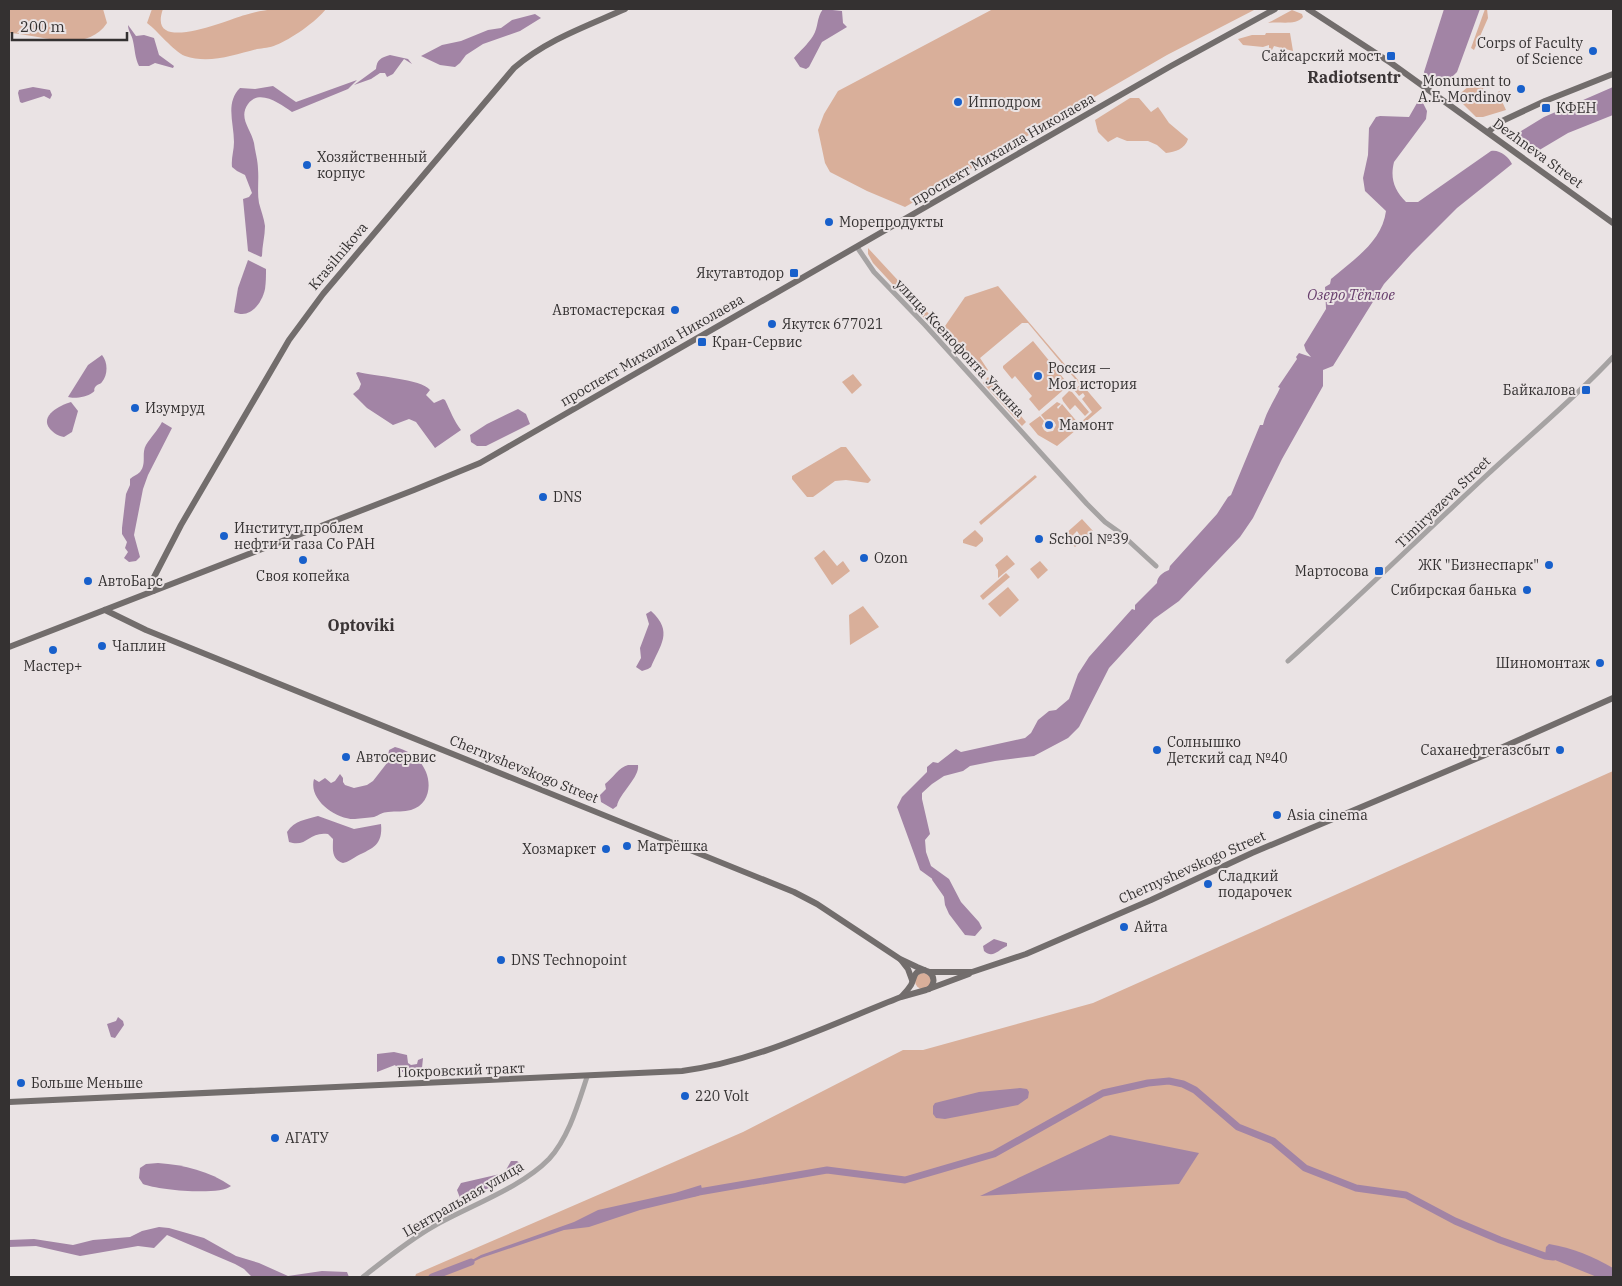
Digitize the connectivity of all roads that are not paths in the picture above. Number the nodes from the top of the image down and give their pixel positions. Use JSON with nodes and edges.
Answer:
{"nodes":[{"id":1,"x":625,"y":9,"type":"edge"},
{"id":2,"x":1275,"y":9,"type":"edge"},
{"id":3,"x":1308,"y":9,"type":"edge"},
{"id":4,"x":1613,"y":74,"type":"edge"},
{"id":5,"x":1488,"y":132,"type":"junction"},
{"id":6,"x":1613,"y":223,"type":"edge"},
{"id":7,"x":857,"y":247,"type":"junction"},
{"id":8,"x":1613,"y":357,"type":"edge"},
{"id":9,"x":1156,"y":566,"type":"dead end"},
{"id":10,"x":153,"y":591,"type":"junction"},
{"id":11,"x":105,"y":610,"type":"junction"},
{"id":12,"x":9,"y":647,"type":"edge"},
{"id":13,"x":1288,"y":661,"type":"dead end"},
{"id":14,"x":1613,"y":698,"type":"edge"},
{"id":15,"x":900,"y":959,"type":"junction"},
{"id":16,"x":927,"y":971,"type":"junction"},
{"id":17,"x":972,"y":972,"type":"junction"},
{"id":18,"x":912,"y":981,"type":"junction"},
{"id":19,"x":926,"y":990,"type":"junction"},
{"id":20,"x":901,"y":997,"type":"junction"},
{"id":21,"x":587,"y":1077,"type":"junction"},
{"id":22,"x":9,"y":1102,"type":"edge"},
{"id":23,"x":363,"y":1277,"type":"edge"}],
"edges":[{"from":1,"to":10,"type":"main road","name":"Krasilnikova"},
{"from":2,"to":7,"type":"main road","name":"проспект Михаила Николаева"},
{"from":3,"to":5,"type":"main road","name":"Dezhneva Street"},
{"from":4,"to":5,"type":"main road"},
{"from":5,"to":6,"type":"main road","name":"Dezhneva Street"},
{"from":7,"to":9,"type":"street","name":"улица Ксенофонта Уткина"},
{"from":7,"to":10,"type":"main road","name":"проспект Михаила Николаева"},
{"from":8,"to":13,"type":"street","name":"Timiryazeva Street"},
{"from":10,"to":11,"type":"main road","name":"проспект Михаила Николаева"},
{"from":11,"to":12,"type":"main road","name":"проспект Михаила Николаева"},
{"from":11,"to":15,"type":"main road","name":"Chernyshevskogo Street"},
{"from":14,"to":17,"type":"main road","name":"Chernyshevskogo Street"},
{"from":15,"to":16,"type":"main road","name":"Chernyshevskogo Street"},
{"from":15,"to":18,"type":"main road"},
{"from":16,"to":17,"type":"main road"},
{"from":16,"to":18,"type":"main road"},
{"from":16,"to":19,"type":"main road"},
{"from":17,"to":19,"type":"main road","name":"Chernyshevskogo Street"},
{"from":18,"to":19,"type":"main road"},
{"from":18,"to":20,"type":"main road"},
{"from":19,"to":20,"type":"main road","name":"Покровский тракт"},
{"from":20,"to":21,"type":"main road","name":"Покровский тракт"},
{"from":21,"to":22,"type":"main road","name":"Покровский тракт"},
{"from":21,"to":23,"type":"street","name":"Центральная улица"}]}
